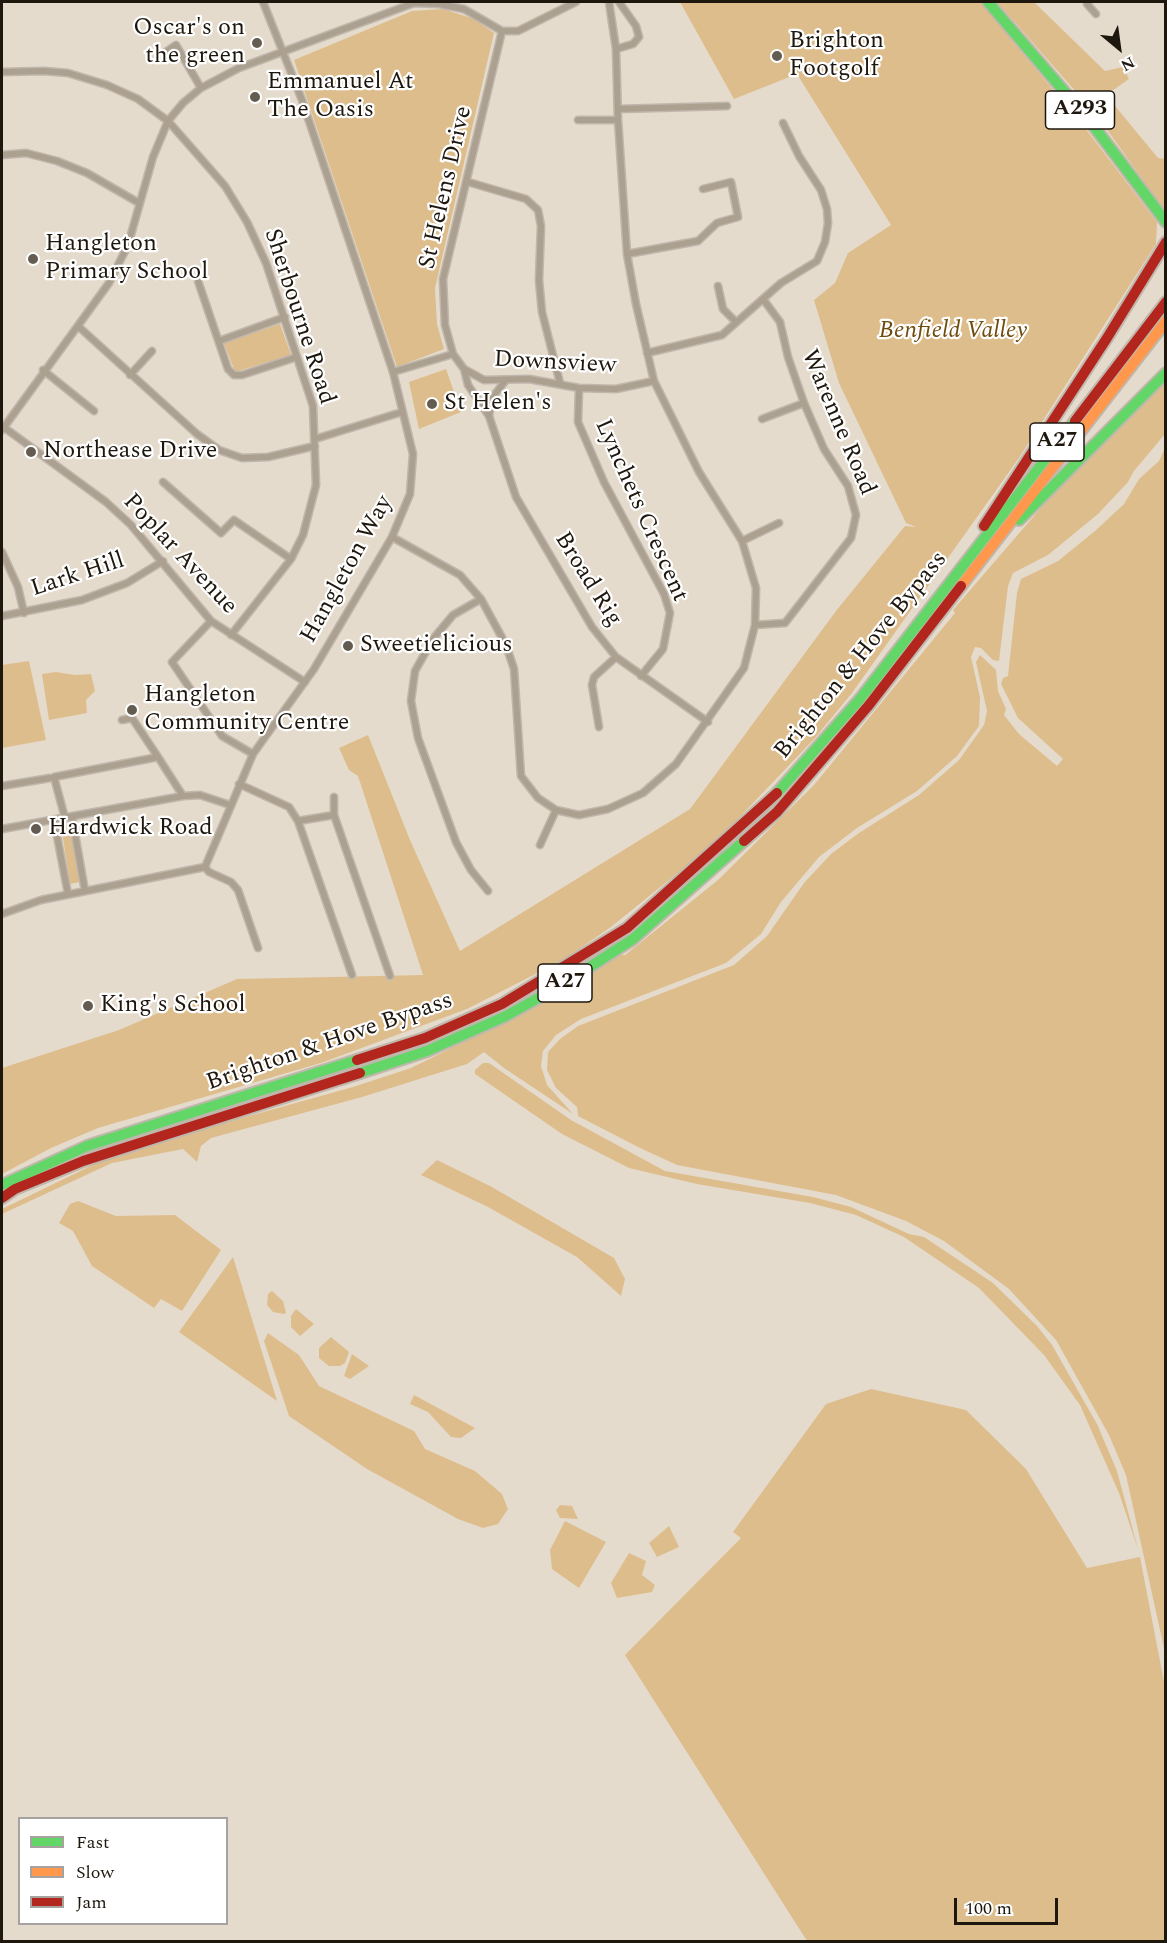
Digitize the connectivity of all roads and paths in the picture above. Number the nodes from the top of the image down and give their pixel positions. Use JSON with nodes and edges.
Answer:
{"nodes":[{"id":1,"x":263,"y":2,"type":"edge"},
{"id":2,"x":576,"y":2,"type":"edge"},
{"id":3,"x":609,"y":2,"type":"edge"},
{"id":4,"x":619,"y":2,"type":"edge"},
{"id":5,"x":988,"y":2,"type":"edge"},
{"id":6,"x":1086,"y":2,"type":"edge"},
{"id":7,"x":439,"y":3,"type":"edge"},
{"id":8,"x":1096,"y":14,"type":"dead end"},
{"id":9,"x":502,"y":32,"type":"junction"},
{"id":10,"x":616,"y":49,"type":"junction"},
{"id":11,"x":284,"y":51,"type":"junction"},
{"id":12,"x":166,"y":52,"type":"dead end"},
{"id":13,"x":2,"y":72,"type":"edge"},
{"id":14,"x":201,"y":88,"type":"junction"},
{"id":15,"x":727,"y":106,"type":"dead end"},
{"id":16,"x":618,"y":109,"type":"junction"},
{"id":17,"x":578,"y":120,"type":"dead end"},
{"id":18,"x":618,"y":120,"type":"junction"},
{"id":19,"x":168,"y":121,"type":"junction"},
{"id":20,"x":783,"y":123,"type":"dead end"},
{"id":21,"x":2,"y":155,"type":"edge"},
{"id":22,"x":468,"y":182,"type":"junction"},
{"id":23,"x":703,"y":189,"type":"dead end"},
{"id":24,"x":139,"y":203,"type":"junction"},
{"id":25,"x":1166,"y":222,"type":"edge"},
{"id":26,"x":1166,"y":242,"type":"edge"},
{"id":27,"x":627,"y":254,"type":"junction"},
{"id":28,"x":198,"y":281,"type":"dead end"},
{"id":29,"x":718,"y":286,"type":"dead end"},
{"id":30,"x":763,"y":299,"type":"junction"},
{"id":31,"x":1166,"y":302,"type":"edge"},
{"id":32,"x":285,"y":317,"type":"junction"},
{"id":33,"x":1166,"y":321,"type":"edge"},
{"id":34,"x":736,"y":322,"type":"junction"},
{"id":35,"x":79,"y":327,"type":"junction"},
{"id":36,"x":219,"y":341,"type":"junction"},
{"id":37,"x":152,"y":351,"type":"dead end"},
{"id":38,"x":647,"y":353,"type":"junction"},
{"id":39,"x":453,"y":354,"type":"junction"},
{"id":40,"x":297,"y":357,"type":"junction"},
{"id":41,"x":464,"y":369,"type":"junction"},
{"id":42,"x":44,"y":370,"type":"junction"},
{"id":43,"x":393,"y":372,"type":"junction"},
{"id":44,"x":1166,"y":372,"type":"edge"},
{"id":45,"x":130,"y":375,"type":"junction"},
{"id":46,"x":506,"y":380,"type":"junction"},
{"id":47,"x":654,"y":381,"type":"junction"},
{"id":48,"x":560,"y":383,"type":"junction"},
{"id":49,"x":579,"y":388,"type":"junction"},
{"id":50,"x":804,"y":403,"type":"junction"},
{"id":51,"x":94,"y":411,"type":"dead end"},
{"id":52,"x":402,"y":412,"type":"junction"},
{"id":53,"x":489,"y":416,"type":"junction"},
{"id":54,"x":762,"y":419,"type":"dead end"},
{"id":55,"x":2,"y":427,"type":"edge"},
{"id":56,"x":315,"y":442,"type":"junction"},
{"id":57,"x":163,"y":482,"type":"dead end"},
{"id":58,"x":779,"y":523,"type":"dead end"},
{"id":59,"x":392,"y":537,"type":"junction"},
{"id":60,"x":742,"y":541,"type":"junction"},
{"id":61,"x":2,"y":552,"type":"edge"},
{"id":62,"x":985,"y":555,"type":"junction"},
{"id":63,"x":291,"y":559,"type":"junction"},
{"id":64,"x":163,"y":561,"type":"junction"},
{"id":65,"x":948,"y":582,"type":"junction"},
{"id":66,"x":481,"y":599,"type":"junction"},
{"id":67,"x":24,"y":613,"type":"junction"},
{"id":68,"x":2,"y":616,"type":"edge"},
{"id":69,"x":211,"y":621,"type":"junction"},
{"id":70,"x":755,"y":625,"type":"junction"},
{"id":71,"x":231,"y":635,"type":"junction"},
{"id":72,"x":616,"y":657,"type":"junction"},
{"id":73,"x":641,"y":676,"type":"junction"},
{"id":74,"x":305,"y":682,"type":"junction"},
{"id":75,"x":122,"y":720,"type":"dead end"},
{"id":76,"x":708,"y":722,"type":"junction"},
{"id":77,"x":599,"y":727,"type":"dead end"},
{"id":78,"x":253,"y":754,"type":"junction"},
{"id":79,"x":158,"y":757,"type":"junction"},
{"id":80,"x":50,"y":777,"type":"dead end"},
{"id":81,"x":239,"y":784,"type":"junction"},
{"id":82,"x":2,"y":786,"type":"edge"},
{"id":83,"x":183,"y":796,"type":"junction"},
{"id":84,"x":334,"y":797,"type":"dead end"},
{"id":85,"x":230,"y":805,"type":"junction"},
{"id":86,"x":556,"y":810,"type":"junction"},
{"id":87,"x":334,"y":815,"type":"junction"},
{"id":88,"x":69,"y":818,"type":"junction"},
{"id":89,"x":54,"y":820,"type":"junction"},
{"id":90,"x":298,"y":822,"type":"junction"},
{"id":91,"x":2,"y":829,"type":"edge"},
{"id":92,"x":540,"y":845,"type":"dead end"},
{"id":93,"x":205,"y":867,"type":"junction"},
{"id":94,"x":85,"y":891,"type":"junction"},
{"id":95,"x":488,"y":891,"type":"dead end"},
{"id":96,"x":68,"y":894,"type":"junction"},
{"id":97,"x":2,"y":914,"type":"edge"},
{"id":98,"x":258,"y":948,"type":"dead end"},
{"id":99,"x":352,"y":975,"type":"dead end"},
{"id":100,"x":390,"y":976,"type":"dead end"},
{"id":101,"x":2,"y":1185,"type":"edge"},
{"id":102,"x":2,"y":1198,"type":"edge"}],
"edges":[{"from":1,"to":11,"type":"street","name":"Hangleton Way"},
{"from":2,"to":9,"type":"street"},
{"from":3,"to":10,"type":"street"},
{"from":4,"to":10,"type":"street"},
{"from":5,"to":25,"type":"highway","number":"A293"},
{"from":6,"to":8,"type":"street"},
{"from":7,"to":9,"type":"street"},
{"from":7,"to":11,"type":"street"},
{"from":9,"to":22,"type":"street","name":"St Helens Drive"},
{"from":10,"to":16,"type":"street"},
{"from":11,"to":14,"type":"street"},
{"from":11,"to":43,"type":"street","name":"Hangleton Way"},
{"from":12,"to":14,"type":"street"},
{"from":13,"to":19,"type":"street","name":"Sherbourne Road"},
{"from":14,"to":19,"type":"street"},
{"from":15,"to":16,"type":"street"},
{"from":16,"to":18,"type":"street"},
{"from":17,"to":18,"type":"street"},
{"from":18,"to":27,"type":"street"},
{"from":19,"to":24,"type":"street"},
{"from":19,"to":32,"type":"street","name":"Sherbourne Road"},
{"from":20,"to":30,"type":"street"},
{"from":21,"to":24,"type":"street"},
{"from":22,"to":39,"type":"street","name":"St Helens Drive"},
{"from":22,"to":48,"type":"street"},
{"from":23,"to":27,"type":"street"},
{"from":24,"to":35,"type":"street"},
{"from":26,"to":65,"type":"highway","number":"A27"},
{"from":27,"to":38,"type":"street"},
{"from":28,"to":36,"type":"street"},
{"from":29,"to":34,"type":"street"},
{"from":30,"to":34,"type":"street"},
{"from":30,"to":50,"type":"street","name":"Warenne Road"},
{"from":31,"to":65,"type":"highway","name":"Brighton & Hove Bypass","number":"A27"},
{"from":32,"to":36,"type":"street"},
{"from":32,"to":40,"type":"street","name":"Sherbourne Road"},
{"from":33,"to":62,"type":"highway","name":"Brighton & Hove Bypass","number":"A27"},
{"from":34,"to":38,"type":"street"},
{"from":35,"to":42,"type":"street"},
{"from":35,"to":45,"type":"street"},
{"from":36,"to":40,"type":"street"},
{"from":37,"to":45,"type":"street"},
{"from":38,"to":47,"type":"street"},
{"from":39,"to":41,"type":"street","name":"Downsview"},
{"from":39,"to":43,"type":"street"},
{"from":40,"to":56,"type":"street","name":"Sherbourne Road"},
{"from":41,"to":46,"type":"street","name":"Downsview"},
{"from":41,"to":53,"type":"street","name":"Broad Rig"},
{"from":42,"to":51,"type":"street"},
{"from":42,"to":55,"type":"street"},
{"from":43,"to":52,"type":"street","name":"Hangleton Way"},
{"from":44,"to":62,"type":"highway","number":"A27"},
{"from":45,"to":56,"type":"street"},
{"from":46,"to":48,"type":"street","name":"Downsview"},
{"from":46,"to":53,"type":"street"},
{"from":47,"to":49,"type":"street","name":"Downsview"},
{"from":47,"to":60,"type":"street"},
{"from":48,"to":49,"type":"street","name":"Downsview"},
{"from":49,"to":73,"type":"street","name":"Lynchets Crescent"},
{"from":50,"to":54,"type":"street"},
{"from":50,"to":70,"type":"street","name":"Warenne Road"},
{"from":52,"to":56,"type":"street"},
{"from":52,"to":59,"type":"street","name":"Hangleton Way"},
{"from":53,"to":72,"type":"street","name":"Broad Rig"},
{"from":55,"to":64,"type":"street","name":"Poplar Avenue"},
{"from":56,"to":63,"type":"street","name":"Sherbourne Road"},
{"from":57,"to":63,"type":"street"},
{"from":58,"to":60,"type":"street"},
{"from":59,"to":66,"type":"street"},
{"from":59,"to":74,"type":"street","name":"Hangleton Way"},
{"from":60,"to":70,"type":"street"},
{"from":61,"to":67,"type":"street"},
{"from":62,"to":102,"type":"highway","name":"Brighton & Hove Bypass","number":"A27"},
{"from":63,"to":71,"type":"street","name":"Sherbourne Road"},
{"from":64,"to":67,"type":"street","name":"Lark Hill"},
{"from":64,"to":69,"type":"street","name":"Poplar Avenue"},
{"from":65,"to":101,"type":"highway","name":"Brighton & Hove Bypass","number":"A27"},
{"from":66,"to":86,"type":"street"},
{"from":66,"to":95,"type":"street"},
{"from":67,"to":68,"type":"street","name":"Lark Hill"},
{"from":69,"to":71,"type":"street","name":"Poplar Avenue"},
{"from":69,"to":78,"type":"street"},
{"from":70,"to":76,"type":"street"},
{"from":71,"to":74,"type":"street","name":"Poplar Avenue"},
{"from":72,"to":73,"type":"street","name":"Broad Rig"},
{"from":72,"to":77,"type":"street"},
{"from":73,"to":76,"type":"street","name":"Broad Rig"},
{"from":74,"to":78,"type":"street","name":"Hangleton Way"},
{"from":75,"to":79,"type":"street"},
{"from":76,"to":86,"type":"street"},
{"from":78,"to":81,"type":"street","name":"Hangleton Way"},
{"from":79,"to":83,"type":"street"},
{"from":79,"to":88,"type":"street"},
{"from":80,"to":82,"type":"street"},
{"from":81,"to":85,"type":"street","name":"Hangleton Way"},
{"from":81,"to":90,"type":"street"},
{"from":83,"to":85,"type":"street"},
{"from":83,"to":88,"type":"street"},
{"from":84,"to":87,"type":"street"},
{"from":85,"to":93,"type":"street","name":"Hangleton Way"},
{"from":86,"to":92,"type":"street"},
{"from":87,"to":90,"type":"street"},
{"from":87,"to":100,"type":"street"},
{"from":88,"to":89,"type":"street"},
{"from":88,"to":94,"type":"street"},
{"from":89,"to":91,"type":"street"},
{"from":89,"to":96,"type":"street"},
{"from":90,"to":99,"type":"street"},
{"from":93,"to":94,"type":"street"},
{"from":93,"to":98,"type":"street"},
{"from":94,"to":96,"type":"street"},
{"from":96,"to":97,"type":"street"}]}
